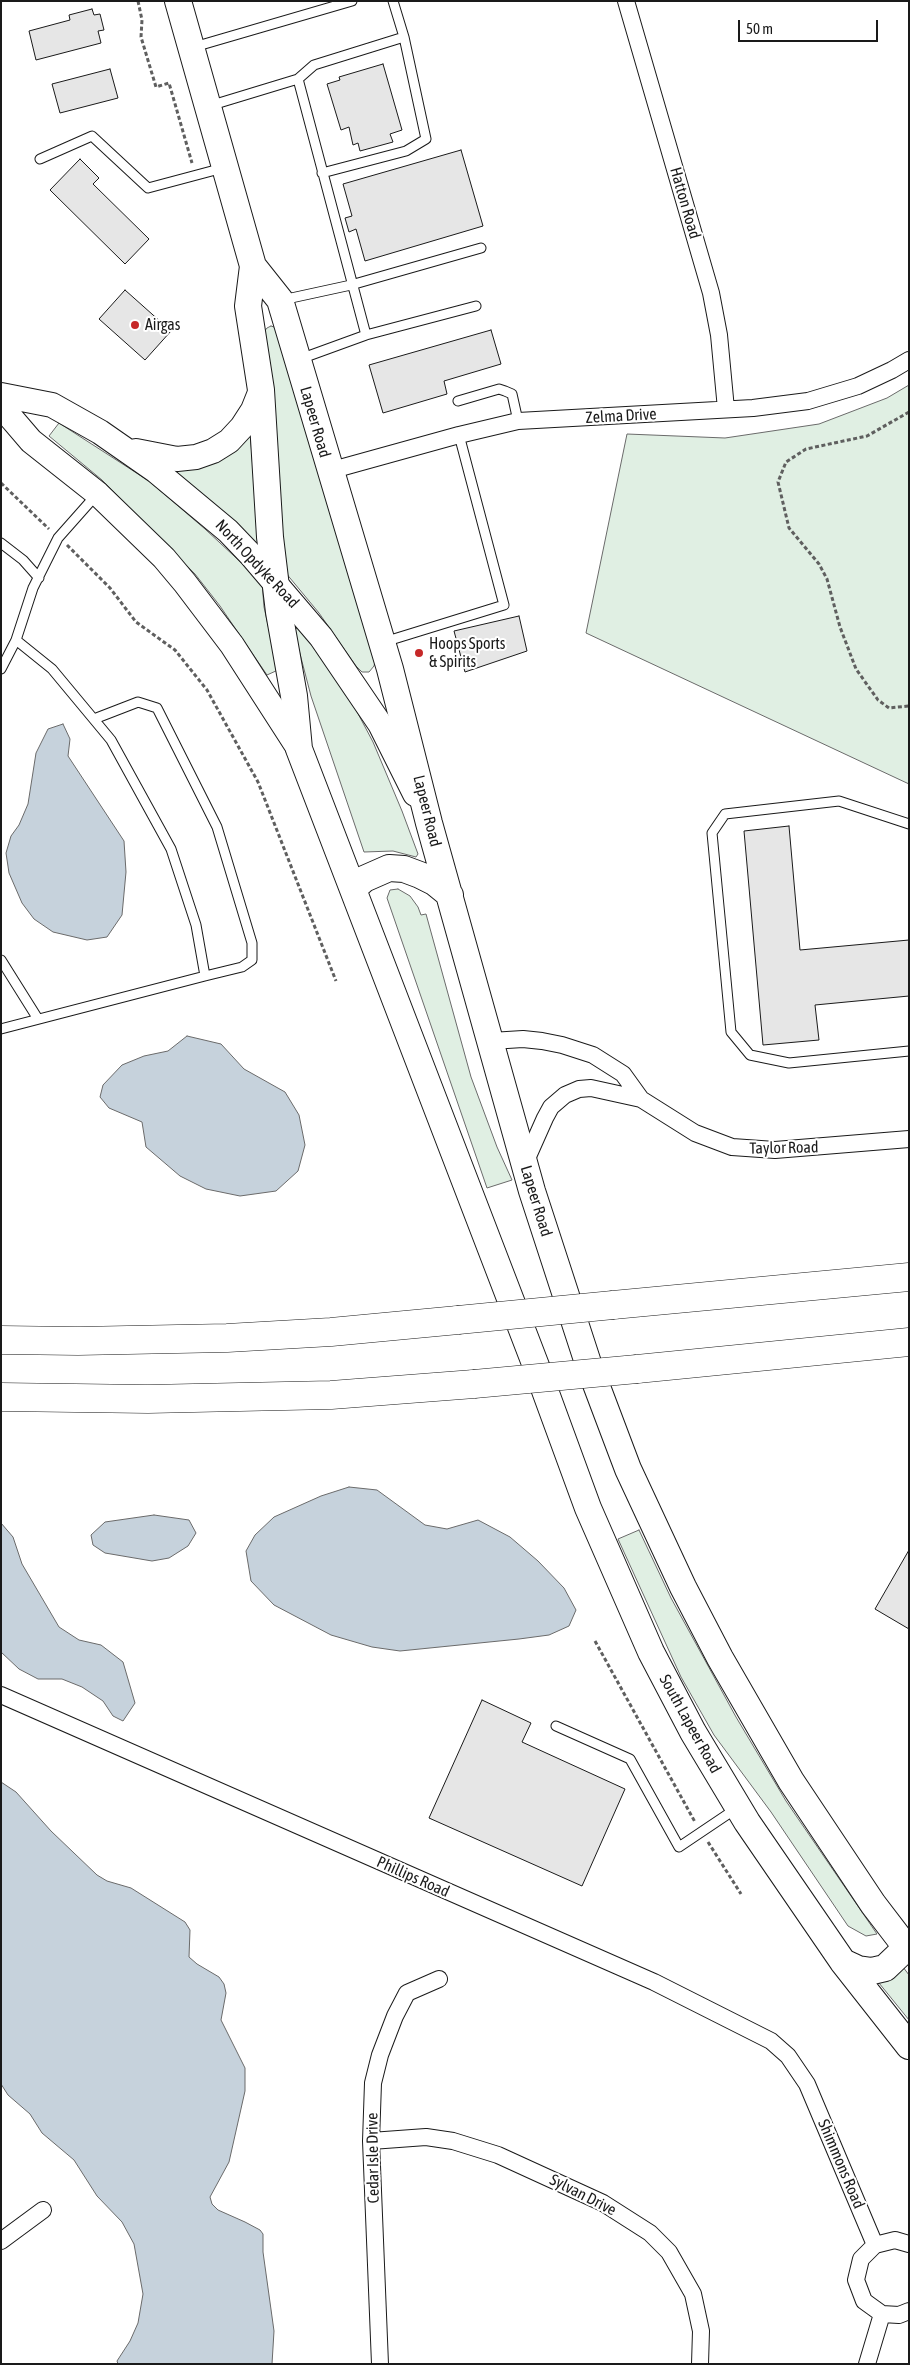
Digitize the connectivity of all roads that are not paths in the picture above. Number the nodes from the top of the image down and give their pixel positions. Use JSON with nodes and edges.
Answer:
{"nodes":[{"id":1,"x":178,"y":1,"type":"edge"},
{"id":2,"x":352,"y":1,"type":"edge"},
{"id":3,"x":393,"y":1,"type":"edge"},
{"id":4,"x":626,"y":1,"type":"edge"},
{"id":5,"x":404,"y":37,"type":"junction"},
{"id":6,"x":192,"y":47,"type":"junction"},
{"id":7,"x":298,"y":79,"type":"junction"},
{"id":8,"x":208,"y":106,"type":"junction"},
{"id":9,"x":40,"y":159,"type":"dead end"},
{"id":10,"x":226,"y":167,"type":"junction"},
{"id":11,"x":322,"y":173,"type":"junction"},
{"id":12,"x":481,"y":248,"type":"dead end"},
{"id":13,"x":253,"y":266,"type":"junction"},
{"id":14,"x":351,"y":285,"type":"junction"},
{"id":15,"x":280,"y":300,"type":"junction"},
{"id":16,"x":476,"y":306,"type":"dead end"},
{"id":17,"x":366,"y":335,"type":"junction"},
{"id":18,"x":297,"y":360,"type":"junction"},
{"id":19,"x":909,"y":360,"type":"edge"},
{"id":20,"x":261,"y":390,"type":"junction"},
{"id":21,"x":1,"y":395,"type":"edge"},
{"id":22,"x":458,"y":401,"type":"dead end"},
{"id":23,"x":1,"y":406,"type":"edge"},
{"id":24,"x":726,"y":409,"type":"junction"},
{"id":25,"x":518,"y":422,"type":"junction"},
{"id":26,"x":459,"y":435,"type":"junction"},
{"id":27,"x":126,"y":449,"type":"junction"},
{"id":28,"x":329,"y":471,"type":"junction"},
{"id":29,"x":98,"y":494,"type":"junction"},
{"id":30,"x":1,"y":543,"type":"edge"},
{"id":31,"x":39,"y":578,"type":"junction"},
{"id":32,"x":274,"y":582,"type":"junction"},
{"id":33,"x":16,"y":640,"type":"junction"},
{"id":34,"x":382,"y":642,"type":"junction"},
{"id":35,"x":1,"y":669,"type":"edge"},
{"id":36,"x":94,"y":719,"type":"junction"},
{"id":37,"x":299,"y":749,"type":"junction"},
{"id":38,"x":429,"y":823,"type":"junction"},
{"id":39,"x":909,"y":824,"type":"edge"},
{"id":40,"x":354,"y":888,"type":"junction"},
{"id":41,"x":450,"y":895,"type":"junction"},
{"id":42,"x":1,"y":960,"type":"edge"},
{"id":43,"x":205,"y":976,"type":"junction"},
{"id":44,"x":38,"y":1019,"type":"junction"},
{"id":45,"x":1,"y":1029,"type":"edge"},
{"id":46,"x":491,"y":1041,"type":"junction"},
{"id":47,"x":909,"y":1051,"type":"edge"},
{"id":48,"x":641,"y":1099,"type":"junction"},
{"id":49,"x":909,"y":1139,"type":"edge"},
{"id":50,"x":525,"y":1163,"type":"junction"},
{"id":51,"x":909,"y":1277,"type":"edge"},
{"id":52,"x":1,"y":1340,"type":"edge"},
{"id":53,"x":909,"y":1342,"type":"edge"},
{"id":54,"x":536,"y":1366,"type":"joint"},
{"id":55,"x":1,"y":1397,"type":"edge"},
{"id":56,"x":1,"y":1696,"type":"edge"},
{"id":57,"x":556,"y":1726,"type":"dead end"},
{"id":58,"x":738,"y":1808,"type":"junction"},
{"id":59,"x":908,"y":1947,"type":"edge"},
{"id":60,"x":843,"y":1962,"type":"junction"},
{"id":61,"x":439,"y":1980,"type":"dead end"},
{"id":62,"x":909,"y":2046,"type":"edge"},
{"id":63,"x":807,"y":2084,"type":"joint"},
{"id":64,"x":371,"y":2141,"type":"junction"},
{"id":65,"x":43,"y":2210,"type":"dead end"},
{"id":66,"x":1,"y":2240,"type":"edge"},
{"id":67,"x":909,"y":2244,"type":"edge"},
{"id":68,"x":875,"y":2245,"type":"junction"},
{"id":69,"x":909,"y":2311,"type":"edge"},
{"id":70,"x":882,"y":2314,"type":"junction"},
{"id":71,"x":380,"y":2364,"type":"edge"},
{"id":72,"x":700,"y":2364,"type":"edge"},
{"id":73,"x":867,"y":2364,"type":"edge"}],
"edges":[{"from":1,"to":6,"type":"main road","name":"Lapeer Road"},
{"from":2,"to":6,"type":"lane"},
{"from":3,"to":5,"type":"lane"},
{"from":4,"to":24,"type":"street","name":"Hatton Road"},
{"from":5,"to":7,"type":"lane"},
{"from":5,"to":11,"type":"lane"},
{"from":6,"to":8,"type":"main road","name":"Lapeer Road"},
{"from":7,"to":8,"type":"lane"},
{"from":7,"to":11,"type":"lane"},
{"from":8,"to":10,"type":"main road","name":"Lapeer Road"},
{"from":9,"to":10,"type":"lane"},
{"from":10,"to":13,"type":"main road","name":"Lapeer Road"},
{"from":11,"to":14,"type":"lane"},
{"from":12,"to":14,"type":"lane"},
{"from":13,"to":15,"type":"main road","name":"Lapeer Road"},
{"from":13,"to":20,"type":"main road","name":"Lapeer Road"},
{"from":14,"to":15,"type":"lane"},
{"from":14,"to":17,"type":"lane"},
{"from":15,"to":18,"type":"main road","name":"Lapeer Road"},
{"from":16,"to":17,"type":"lane"},
{"from":17,"to":18,"type":"lane"},
{"from":18,"to":28,"type":"main road","name":"Lapeer Road"},
{"from":19,"to":24,"type":"street","name":"Zelma Drive"},
{"from":20,"to":27,"type":"main road"},
{"from":20,"to":32,"type":"main road","name":"Lapeer Road"},
{"from":21,"to":27,"type":"main road","name":"North Opdyke Road"},
{"from":22,"to":25,"type":"lane"},
{"from":23,"to":29,"type":"main road"},
{"from":24,"to":25,"type":"street","name":"Zelma Drive"},
{"from":25,"to":26,"type":"street","name":"Zelma Drive"},
{"from":26,"to":28,"type":"street","name":"Zelma Drive"},
{"from":26,"to":34,"type":"lane"},
{"from":27,"to":32,"type":"main road","name":"North Opdyke Road"},
{"from":28,"to":34,"type":"main road","name":"Lapeer Road"},
{"from":29,"to":31,"type":"lane"},
{"from":29,"to":37,"type":"main road"},
{"from":30,"to":31,"type":"lane"},
{"from":31,"to":33,"type":"lane"},
{"from":32,"to":37,"type":"main road","name":"Lapeer Road"},
{"from":32,"to":38,"type":"main road","name":"North Opdyke Road"},
{"from":33,"to":35,"type":"lane"},
{"from":33,"to":36,"type":"lane"},
{"from":34,"to":38,"type":"main road","name":"Lapeer Road"},
{"from":36,"to":43,"type":"lane"},
{"from":36,"to":43,"type":"lane"},
{"from":37,"to":40,"type":"main road","name":"Lapeer Road"},
{"from":38,"to":41,"type":"main road","name":"Lapeer Road"},
{"from":39,"to":47,"type":"lane"},
{"from":40,"to":41,"type":"main road"},
{"from":40,"to":54,"type":"main road","name":"Lapeer Road"},
{"from":41,"to":46,"type":"main road","name":"Lapeer Road"},
{"from":42,"to":44,"type":"lane"},
{"from":43,"to":44,"type":"lane"},
{"from":44,"to":45,"type":"lane"},
{"from":46,"to":48,"type":"street","name":"Taylor Road"},
{"from":46,"to":50,"type":"main road","name":"Lapeer Road"},
{"from":48,"to":49,"type":"street","name":"Taylor Road"},
{"from":48,"to":50,"type":"street","name":"Taylor Road"},
{"from":50,"to":59,"type":"main road","name":"Lapeer Road"},
{"from":51,"to":52,"type":"highway","bridge":true},
{"from":53,"to":55,"type":"highway","bridge":true},
{"from":54,"to":58,"type":"main road","name":"South Lapeer Road"},
{"from":56,"to":63,"type":"street","name":"Phillips Road"},
{"from":57,"to":58,"type":"lane"},
{"from":58,"to":60,"type":"main road","name":"South Lapeer Road"},
{"from":59,"to":60,"type":"main road"},
{"from":60,"to":62,"type":"main road","name":"South Lapeer Road"},
{"from":61,"to":64,"type":"street","name":"Cedar Isle Drive"},
{"from":63,"to":68,"type":"street","name":"Shimmons Road"},
{"from":64,"to":71,"type":"street","name":"Cedar Isle Drive"},
{"from":64,"to":72,"type":"street","name":"Sylvan Drive"},
{"from":65,"to":66,"type":"street"},
{"from":67,"to":68,"type":"street"},
{"from":68,"to":70,"type":"street"},
{"from":69,"to":70,"type":"street"},
{"from":70,"to":73,"type":"street"}]}
